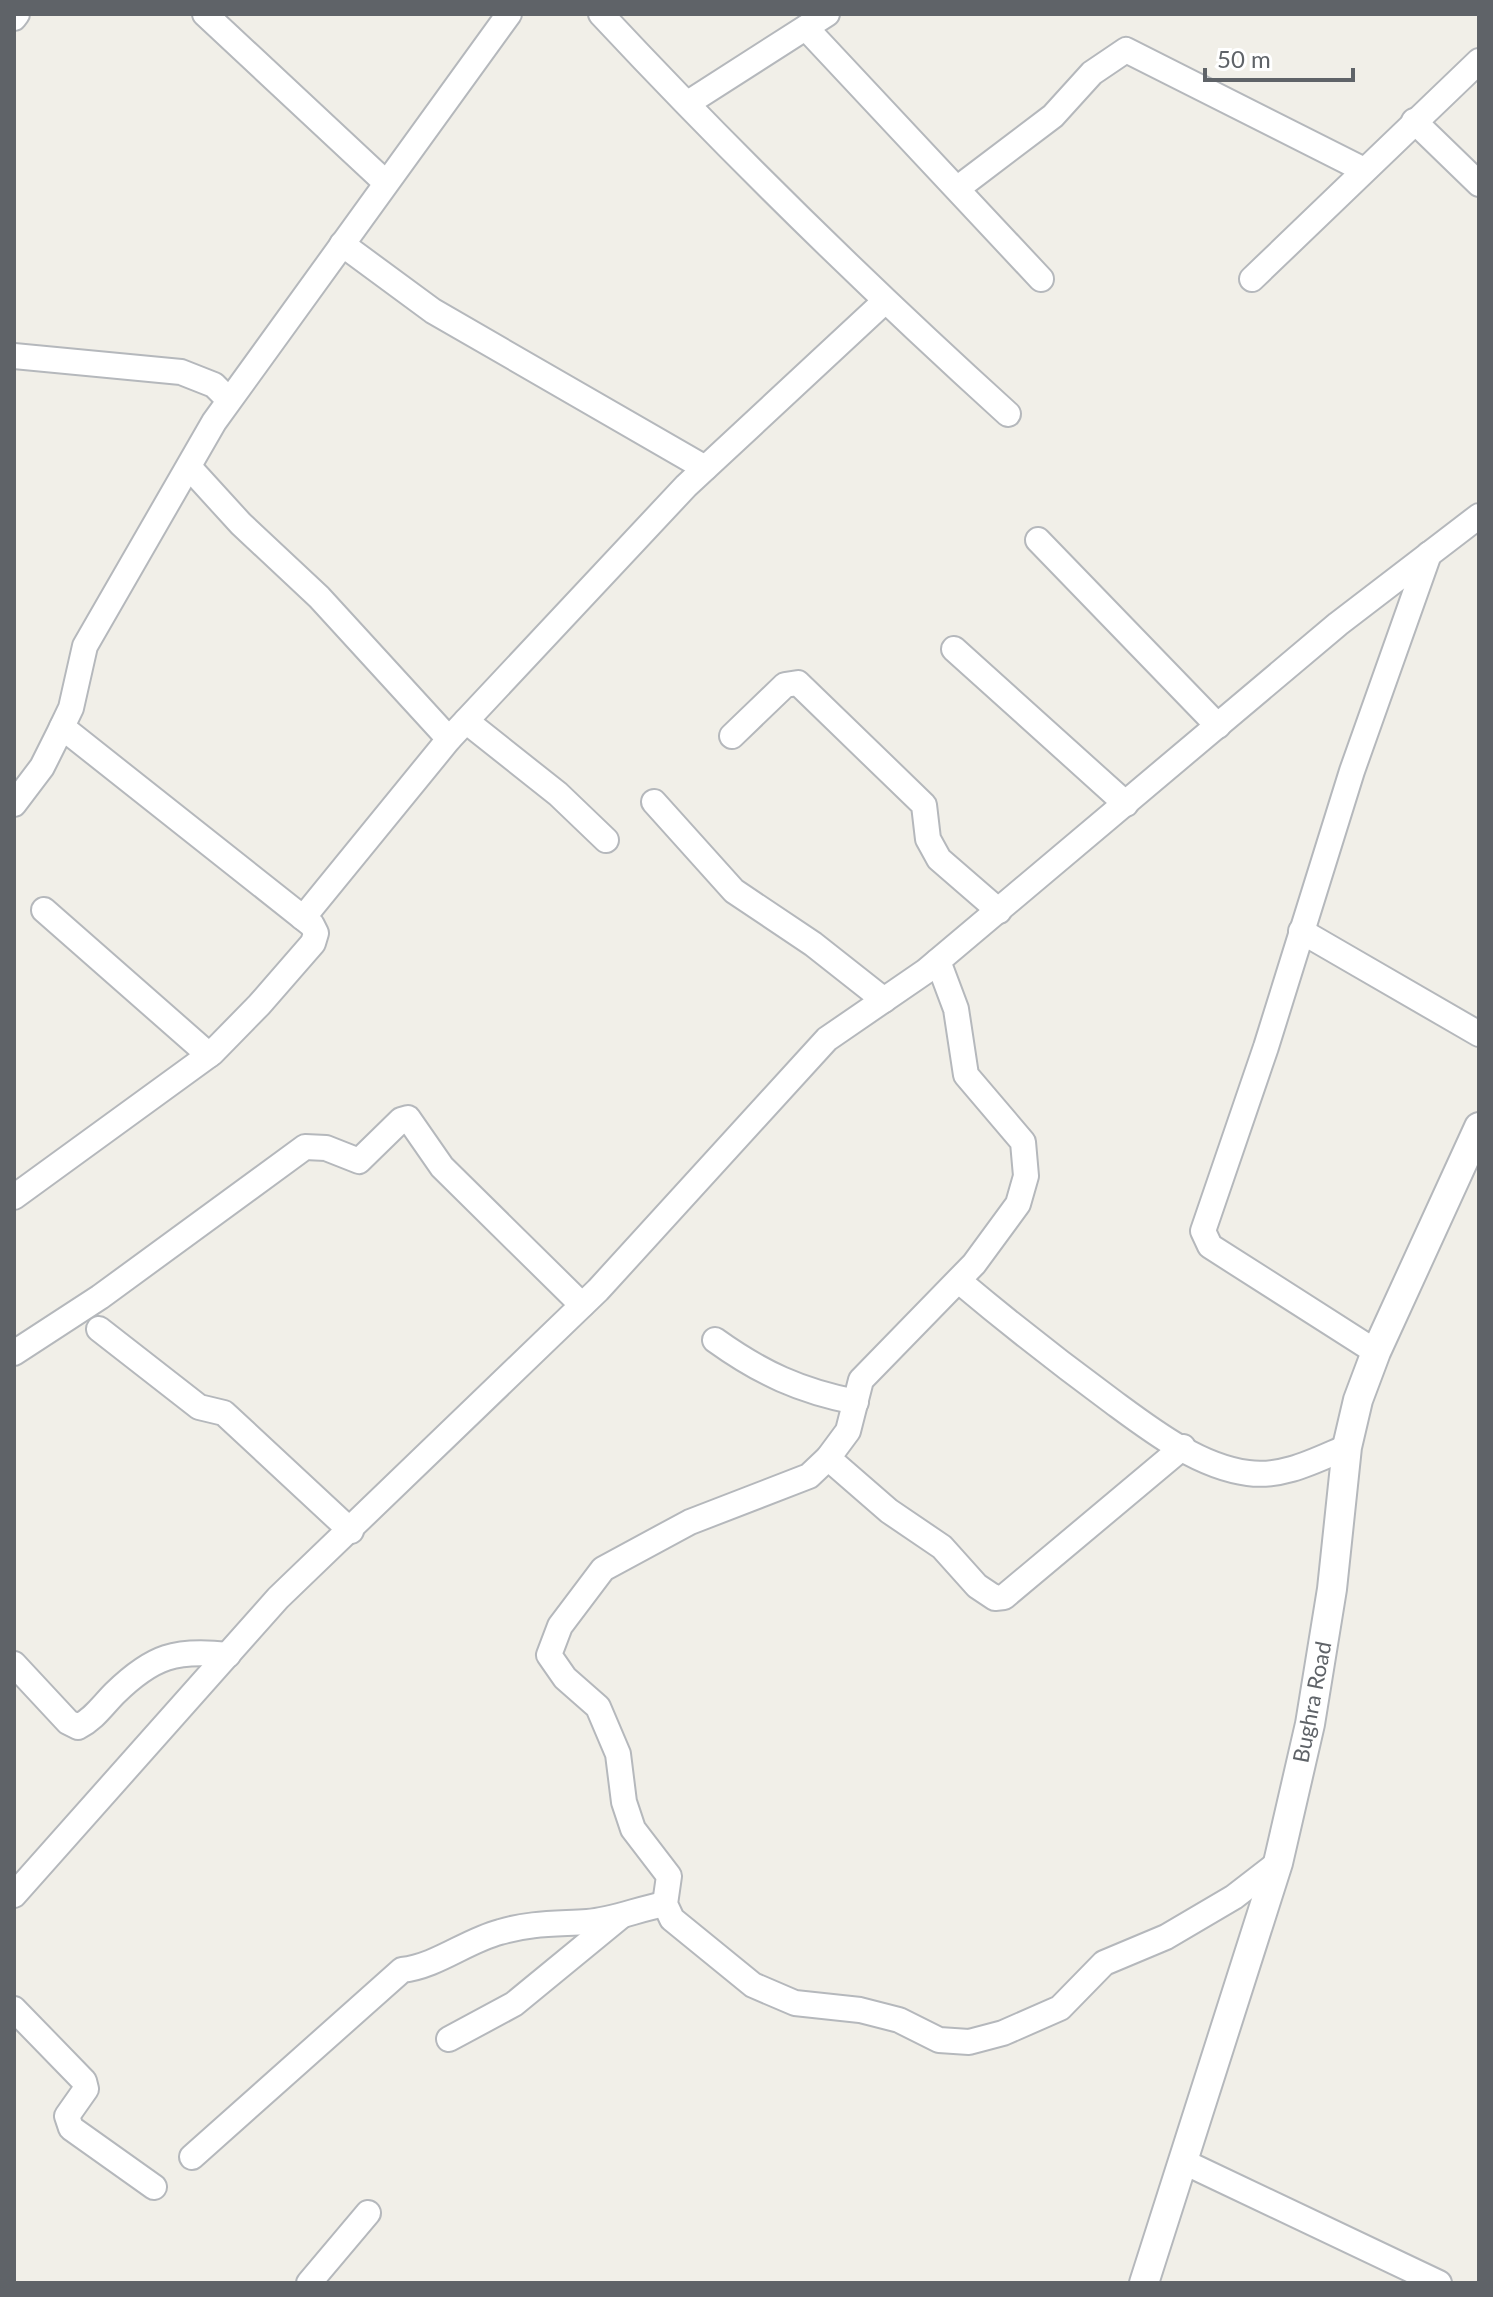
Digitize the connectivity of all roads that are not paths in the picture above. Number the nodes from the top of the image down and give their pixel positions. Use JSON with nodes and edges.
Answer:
{"nodes":[{"id":1,"x":205,"y":14,"type":"edge"},
{"id":2,"x":601,"y":14,"type":"edge"},
{"id":3,"x":827,"y":14,"type":"edge"},
{"id":4,"x":501,"y":17,"type":"edge"},
{"id":5,"x":806,"y":28,"type":"junction"},
{"id":6,"x":1479,"y":61,"type":"edge"},
{"id":7,"x":688,"y":103,"type":"junction"},
{"id":8,"x":1414,"y":121,"type":"junction"},
{"id":9,"x":1364,"y":170,"type":"junction"},
{"id":10,"x":385,"y":182,"type":"junction"},
{"id":11,"x":1479,"y":184,"type":"edge"},
{"id":12,"x":958,"y":188,"type":"junction"},
{"id":13,"x":342,"y":244,"type":"junction"},
{"id":14,"x":1041,"y":279,"type":"dead end"},
{"id":15,"x":1252,"y":279,"type":"dead end"},
{"id":16,"x":884,"y":302,"type":"junction"},
{"id":17,"x":14,"y":356,"type":"edge"},
{"id":18,"x":229,"y":400,"type":"junction"},
{"id":19,"x":1008,"y":414,"type":"dead end"},
{"id":20,"x":189,"y":467,"type":"junction"},
{"id":21,"x":705,"y":468,"type":"junction"},
{"id":22,"x":1479,"y":516,"type":"edge"},
{"id":23,"x":1038,"y":540,"type":"dead end"},
{"id":24,"x":1429,"y":554,"type":"junction"},
{"id":25,"x":954,"y":649,"type":"dead end"},
{"id":26,"x":1218,"y":726,"type":"junction"},
{"id":27,"x":62,"y":727,"type":"junction"},
{"id":28,"x":457,"y":730,"type":"junction"},
{"id":29,"x":732,"y":736,"type":"dead end"},
{"id":30,"x":654,"y":802,"type":"dead end"},
{"id":31,"x":14,"y":804,"type":"edge"},
{"id":32,"x":1126,"y":804,"type":"junction"},
{"id":33,"x":606,"y":840,"type":"dead end"},
{"id":34,"x":44,"y":910,"type":"dead end"},
{"id":35,"x":999,"y":911,"type":"junction"},
{"id":36,"x":303,"y":918,"type":"junction"},
{"id":37,"x":1301,"y":931,"type":"junction"},
{"id":38,"x":938,"y":961,"type":"junction"},
{"id":39,"x":884,"y":1000,"type":"junction"},
{"id":40,"x":1479,"y":1034,"type":"edge"},
{"id":41,"x":209,"y":1055,"type":"junction"},
{"id":42,"x":1479,"y":1127,"type":"edge"},
{"id":43,"x":14,"y":1197,"type":"edge"},
{"id":44,"x":959,"y":1281,"type":"junction"},
{"id":45,"x":582,"y":1305,"type":"junction"},
{"id":46,"x":99,"y":1329,"type":"dead end"},
{"id":47,"x":715,"y":1340,"type":"dead end"},
{"id":48,"x":1376,"y":1352,"type":"junction"},
{"id":49,"x":14,"y":1353,"type":"edge"},
{"id":50,"x":856,"y":1402,"type":"junction"},
{"id":51,"x":1183,"y":1447,"type":"junction"},
{"id":52,"x":1347,"y":1447,"type":"junction"},
{"id":53,"x":828,"y":1458,"type":"junction"},
{"id":54,"x":351,"y":1531,"type":"junction"},
{"id":55,"x":228,"y":1655,"type":"junction"},
{"id":56,"x":14,"y":1664,"type":"edge"},
{"id":57,"x":1278,"y":1863,"type":"junction"},
{"id":58,"x":14,"y":1895,"type":"edge"},
{"id":59,"x":665,"y":1904,"type":"junction"},
{"id":60,"x":620,"y":1917,"type":"junction"},
{"id":61,"x":14,"y":2009,"type":"edge"},
{"id":62,"x":449,"y":2039,"type":"dead end"},
{"id":63,"x":192,"y":2157,"type":"dead end"},
{"id":64,"x":1182,"y":2161,"type":"junction"},
{"id":65,"x":154,"y":2187,"type":"dead end"},
{"id":66,"x":368,"y":2213,"type":"dead end"},
{"id":67,"x":309,"y":2283,"type":"edge"},
{"id":68,"x":1144,"y":2283,"type":"edge"},
{"id":69,"x":1439,"y":2283,"type":"edge"}],
"edges":[{"from":1,"to":10,"type":"street"},
{"from":2,"to":7,"type":"street"},
{"from":3,"to":5,"type":"street"},
{"from":4,"to":10,"type":"street"},
{"from":5,"to":7,"type":"street"},
{"from":5,"to":12,"type":"street"},
{"from":6,"to":8,"type":"street"},
{"from":7,"to":16,"type":"street"},
{"from":8,"to":9,"type":"street"},
{"from":8,"to":11,"type":"street"},
{"from":9,"to":12,"type":"street"},
{"from":9,"to":15,"type":"street"},
{"from":10,"to":13,"type":"street"},
{"from":12,"to":14,"type":"street"},
{"from":13,"to":18,"type":"street"},
{"from":13,"to":21,"type":"street"},
{"from":16,"to":19,"type":"street"},
{"from":16,"to":21,"type":"street"},
{"from":17,"to":18,"type":"street"},
{"from":18,"to":20,"type":"street"},
{"from":20,"to":27,"type":"street"},
{"from":20,"to":28,"type":"street"},
{"from":21,"to":28,"type":"street"},
{"from":22,"to":24,"type":"street"},
{"from":23,"to":26,"type":"street"},
{"from":24,"to":26,"type":"street"},
{"from":24,"to":37,"type":"street"},
{"from":25,"to":32,"type":"street"},
{"from":26,"to":32,"type":"street"},
{"from":27,"to":31,"type":"street"},
{"from":27,"to":36,"type":"street"},
{"from":28,"to":33,"type":"street"},
{"from":28,"to":36,"type":"street"},
{"from":29,"to":35,"type":"street"},
{"from":30,"to":39,"type":"street"},
{"from":32,"to":35,"type":"street"},
{"from":34,"to":41,"type":"street"},
{"from":35,"to":38,"type":"street"},
{"from":36,"to":41,"type":"street"},
{"from":37,"to":40,"type":"street"},
{"from":37,"to":48,"type":"street"},
{"from":38,"to":39,"type":"street"},
{"from":38,"to":44,"type":"street"},
{"from":39,"to":45,"type":"street"},
{"from":41,"to":43,"type":"street"},
{"from":42,"to":48,"type":"street","name":"Bughra Road"},
{"from":44,"to":50,"type":"street"},
{"from":44,"to":51,"type":"street"},
{"from":45,"to":49,"type":"street"},
{"from":45,"to":54,"type":"street"},
{"from":46,"to":54,"type":"street"},
{"from":47,"to":50,"type":"street"},
{"from":48,"to":52,"type":"street","name":"Bughra Road"},
{"from":50,"to":53,"type":"street"},
{"from":51,"to":52,"type":"street"},
{"from":51,"to":53,"type":"street"},
{"from":52,"to":57,"type":"street","name":"Bughra Road"},
{"from":53,"to":59,"type":"street"},
{"from":54,"to":55,"type":"street"},
{"from":55,"to":56,"type":"street"},
{"from":55,"to":58,"type":"street"},
{"from":57,"to":59,"type":"street"},
{"from":57,"to":64,"type":"street","name":"Bughra Road"},
{"from":59,"to":60,"type":"street"},
{"from":60,"to":62,"type":"street"},
{"from":60,"to":63,"type":"street"},
{"from":61,"to":65,"type":"street"},
{"from":64,"to":68,"type":"street","name":"Bughra Road"},
{"from":64,"to":69,"type":"street"},
{"from":66,"to":67,"type":"street"}]}
